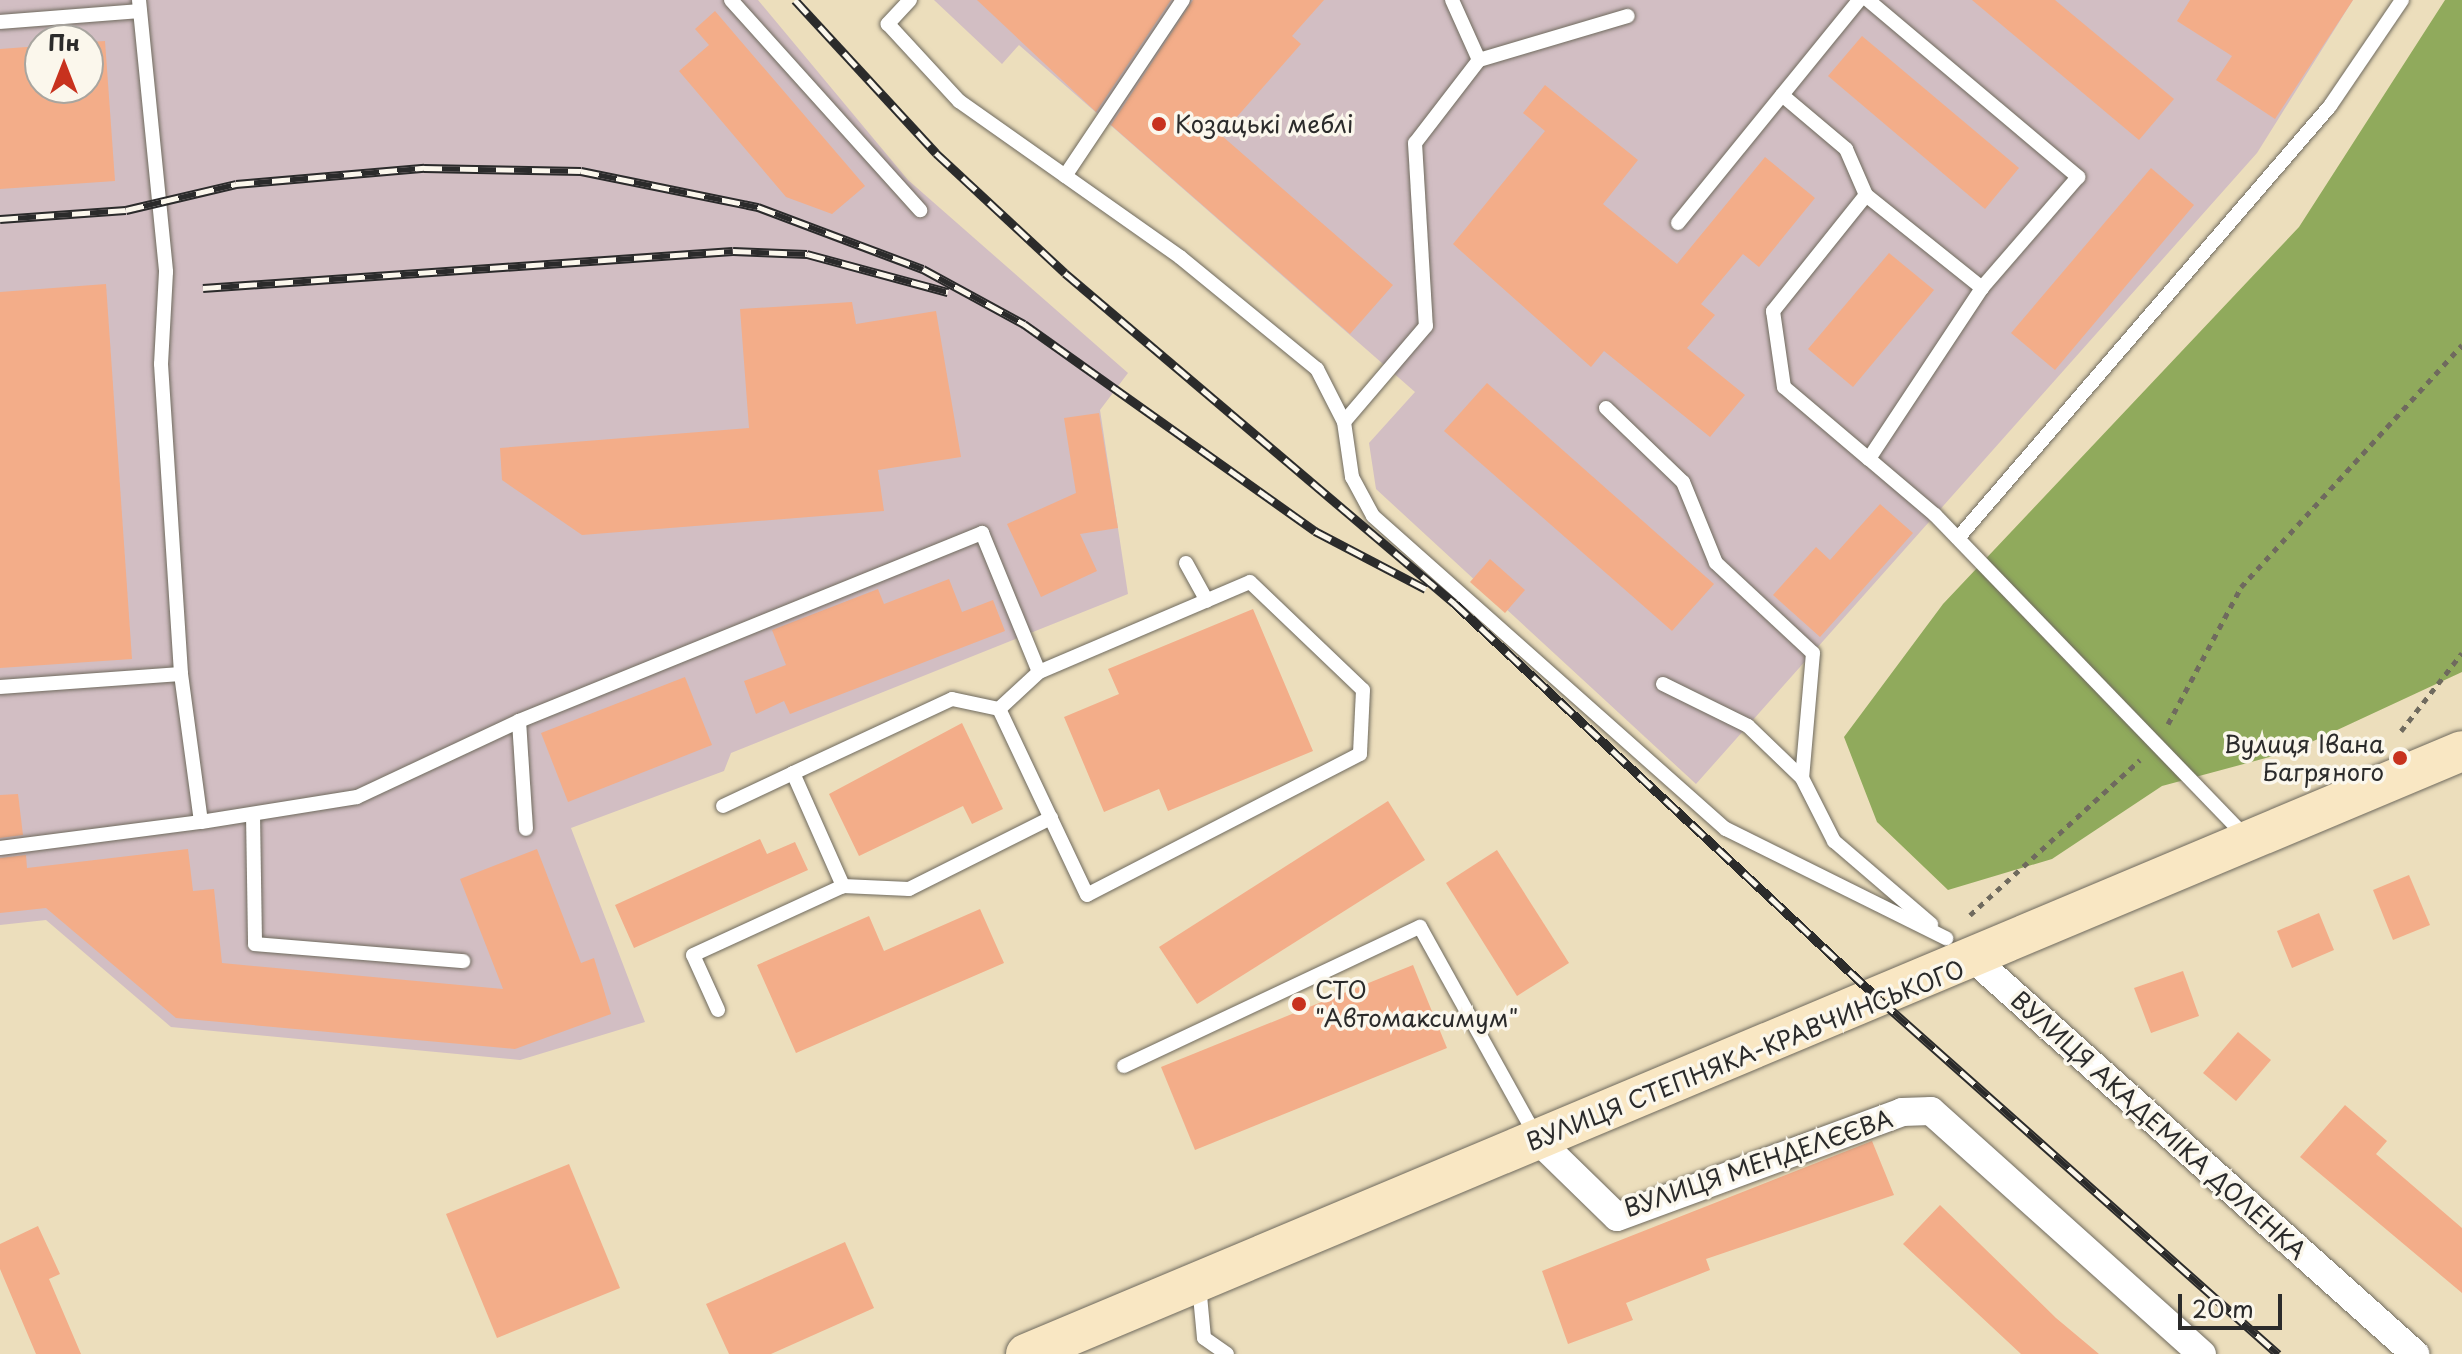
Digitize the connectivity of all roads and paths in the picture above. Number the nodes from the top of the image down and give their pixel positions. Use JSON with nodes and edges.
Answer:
{"nodes":[{"id":1,"x":731,"y":0,"type":"edge"},
{"id":2,"x":910,"y":0,"type":"edge"},
{"id":3,"x":1183,"y":0,"type":"edge"},
{"id":4,"x":1452,"y":0,"type":"edge"},
{"id":5,"x":1859,"y":0,"type":"edge"},
{"id":6,"x":1868,"y":0,"type":"edge"},
{"id":7,"x":2402,"y":0,"type":"edge"},
{"id":8,"x":139,"y":6,"type":"edge"},
{"id":9,"x":1628,"y":16,"type":"dead end"},
{"id":10,"x":0,"y":22,"type":"edge"},
{"id":11,"x":1479,"y":60,"type":"junction"},
{"id":12,"x":1782,"y":95,"type":"junction"},
{"id":13,"x":1065,"y":176,"type":"junction"},
{"id":14,"x":1866,"y":195,"type":"junction"},
{"id":15,"x":920,"y":210,"type":"dead end"},
{"id":16,"x":1678,"y":223,"type":"dead end"},
{"id":17,"x":1982,"y":288,"type":"junction"},
{"id":18,"x":2462,"y":345,"type":"edge"},
{"id":19,"x":1606,"y":408,"type":"dead end"},
{"id":20,"x":1344,"y":422,"type":"junction"},
{"id":21,"x":1869,"y":459,"type":"junction"},
{"id":22,"x":1958,"y":538,"type":"junction"},
{"id":23,"x":1186,"y":563,"type":"dead end"},
{"id":24,"x":1207,"y":601,"type":"junction"},
{"id":25,"x":2462,"y":653,"type":"edge"},
{"id":26,"x":1039,"y":672,"type":"junction"},
{"id":27,"x":181,"y":674,"type":"junction"},
{"id":28,"x":1663,"y":684,"type":"dead end"},
{"id":29,"x":0,"y":687,"type":"edge"},
{"id":30,"x":999,"y":709,"type":"junction"},
{"id":31,"x":519,"y":721,"type":"junction"},
{"id":32,"x":2401,"y":731,"type":"dead end"},
{"id":33,"x":2158,"y":743,"type":"junction"},
{"id":34,"x":2462,"y":751,"type":"edge"},
{"id":35,"x":793,"y":773,"type":"junction"},
{"id":36,"x":1802,"y":778,"type":"junction"},
{"id":37,"x":723,"y":806,"type":"dead end"},
{"id":38,"x":253,"y":814,"type":"junction"},
{"id":39,"x":1051,"y":818,"type":"junction"},
{"id":40,"x":201,"y":822,"type":"junction"},
{"id":41,"x":526,"y":829,"type":"dead end"},
{"id":42,"x":2249,"y":839,"type":"junction"},
{"id":43,"x":0,"y":848,"type":"edge"},
{"id":44,"x":843,"y":886,"type":"junction"},
{"id":45,"x":1960,"y":949,"type":"junction"},
{"id":46,"x":463,"y":961,"type":"dead end"},
{"id":47,"x":718,"y":1010,"type":"dead end"},
{"id":48,"x":1124,"y":1066,"type":"dead end"},
{"id":49,"x":1538,"y":1140,"type":"junction"},
{"id":50,"x":1199,"y":1284,"type":"junction"},
{"id":51,"x":1026,"y":1354,"type":"edge"},
{"id":52,"x":1227,"y":1354,"type":"edge"},
{"id":53,"x":2202,"y":1354,"type":"edge"},
{"id":54,"x":2415,"y":1354,"type":"edge"}],
"edges":[{"from":1,"to":15,"type":"lane"},
{"from":2,"to":13,"type":"lane"},
{"from":3,"to":13,"type":"lane"},
{"from":4,"to":11,"type":"lane"},
{"from":5,"to":12,"type":"lane"},
{"from":6,"to":17,"type":"lane"},
{"from":7,"to":22,"type":"lane"},
{"from":8,"to":10,"type":"lane"},
{"from":8,"to":27,"type":"lane"},
{"from":9,"to":11,"type":"lane"},
{"from":11,"to":20,"type":"lane"},
{"from":12,"to":14,"type":"lane"},
{"from":12,"to":16,"type":"lane"},
{"from":13,"to":20,"type":"lane"},
{"from":14,"to":17,"type":"lane"},
{"from":14,"to":21,"type":"lane"},
{"from":17,"to":21,"type":"lane"},
{"from":18,"to":33,"type":"path"},
{"from":19,"to":36,"type":"lane"},
{"from":20,"to":45,"type":"lane"},
{"from":21,"to":22,"type":"lane"},
{"from":22,"to":33,"type":"lane"},
{"from":23,"to":24,"type":"lane"},
{"from":24,"to":26,"type":"lane"},
{"from":24,"to":39,"type":"lane"},
{"from":25,"to":32,"type":"path"},
{"from":26,"to":30,"type":"lane"},
{"from":26,"to":31,"type":"lane"},
{"from":27,"to":29,"type":"lane"},
{"from":27,"to":40,"type":"lane"},
{"from":28,"to":36,"type":"lane"},
{"from":30,"to":35,"type":"lane"},
{"from":30,"to":39,"type":"lane"},
{"from":31,"to":38,"type":"lane"},
{"from":31,"to":41,"type":"lane"},
{"from":33,"to":42,"type":"lane"},
{"from":33,"to":45,"type":"path"},
{"from":34,"to":42,"type":"main road","name":"ВУЛИЦЯ СТЕПНЯКА-КРАВЧИНСЬКОГО"},
{"from":35,"to":37,"type":"lane"},
{"from":35,"to":44,"type":"lane"},
{"from":36,"to":45,"type":"lane"},
{"from":38,"to":40,"type":"lane"},
{"from":38,"to":46,"type":"lane"},
{"from":39,"to":44,"type":"lane"},
{"from":40,"to":43,"type":"lane"},
{"from":42,"to":45,"type":"main road","name":"ВУЛИЦЯ СТЕПНЯКА-КРАВЧИНСЬКОГО"},
{"from":44,"to":47,"type":"lane"},
{"from":45,"to":49,"type":"main road","name":"ВУЛИЦЯ СТЕПНЯКА-КРАВЧИНСЬКОГО"},
{"from":45,"to":54,"type":"street","name":"ВУЛИЦЯ АКАДЕМІКА ДОЛЕНКА"},
{"from":48,"to":49,"type":"lane"},
{"from":49,"to":50,"type":"main road","name":"ВУЛИЦЯ СТЕПНЯКА-КРАВЧИНСЬКОГО"},
{"from":49,"to":53,"type":"street","name":"ВУЛИЦЯ МЕНДЕЛЄЄВА"},
{"from":50,"to":51,"type":"main road","name":"ВУЛИЦЯ СТЕПНЯКА-КРАВЧИНСЬКОГО"},
{"from":50,"to":52,"type":"lane"}]}
